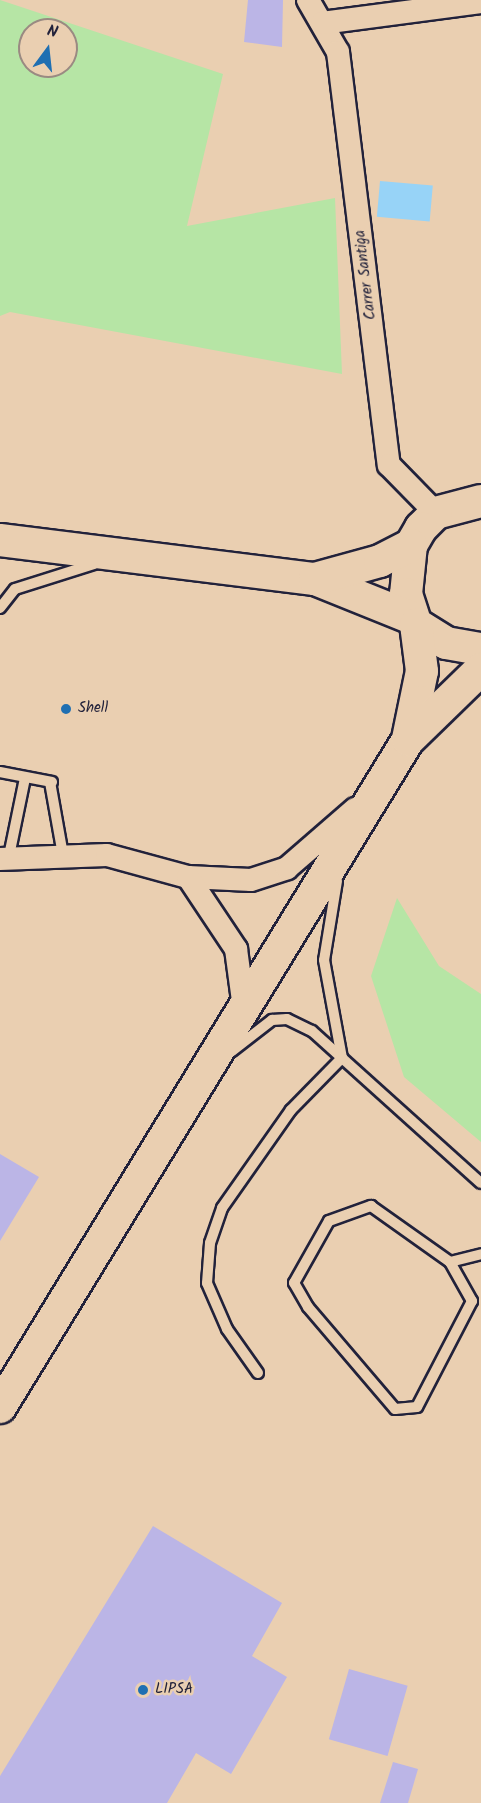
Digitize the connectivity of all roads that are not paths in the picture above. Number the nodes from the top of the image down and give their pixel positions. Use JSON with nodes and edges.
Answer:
{"nodes":[{"id":1,"x":308,"y":0,"type":"edge"},
{"id":2,"x":481,"y":2,"type":"edge"},
{"id":3,"x":322,"y":23,"type":"junction"},
{"id":4,"x":481,"y":501,"type":"edge"},
{"id":5,"x":436,"y":513,"type":"junction"},
{"id":6,"x":0,"y":540,"type":"edge"},
{"id":7,"x":411,"y":545,"type":"junction"},
{"id":8,"x":182,"y":563,"type":"junction"},
{"id":9,"x":315,"y":579,"type":"junction"},
{"id":10,"x":0,"y":608,"type":"edge"},
{"id":11,"x":414,"y":621,"type":"junction"},
{"id":12,"x":481,"y":649,"type":"edge"},
{"id":13,"x":481,"y":669,"type":"edge"},
{"id":14,"x":408,"y":740,"type":"junction"},
{"id":15,"x":0,"y":772,"type":"edge"},
{"id":16,"x":25,"y":778,"type":"junction"},
{"id":17,"x":385,"y":778,"type":"junction"},
{"id":18,"x":359,"y":818,"type":"junction"},
{"id":19,"x":63,"y":855,"type":"junction"},
{"id":20,"x":4,"y":858,"type":"edge"},
{"id":21,"x":188,"y":877,"type":"junction"},
{"id":22,"x":244,"y":1008,"type":"junction"},
{"id":23,"x":342,"y":1058,"type":"junction"},
{"id":24,"x":195,"y":1089,"type":"junction"},
{"id":25,"x":481,"y":1183,"type":"edge"},
{"id":26,"x":481,"y":1254,"type":"edge"},
{"id":27,"x":450,"y":1262,"type":"junction"},
{"id":28,"x":258,"y":1373,"type":"dead end"},
{"id":29,"x":0,"y":1407,"type":"edge"}],
"edges":[{"from":1,"to":3,"type":"street","name":"Carrer Santiga"},
{"from":2,"to":3,"type":"street"},
{"from":3,"to":5,"type":"street","name":"Carrer Santiga"},
{"from":4,"to":5,"type":"main road"},
{"from":5,"to":7,"type":"main road"},
{"from":6,"to":8,"type":"main road"},
{"from":7,"to":9,"type":"main road"},
{"from":7,"to":11,"type":"main road"},
{"from":8,"to":9,"type":"main road"},
{"from":8,"to":10,"type":"lane"},
{"from":9,"to":11,"type":"main road"},
{"from":11,"to":12,"type":"main road"},
{"from":11,"to":14,"type":"main road"},
{"from":13,"to":14,"type":"main road"},
{"from":14,"to":17,"type":"main road"},
{"from":15,"to":16,"type":"lane"},
{"from":16,"to":19,"type":"lane"},
{"from":16,"to":20,"type":"lane"},
{"from":17,"to":18,"type":"main road"},
{"from":17,"to":21,"type":"street"},
{"from":18,"to":22,"type":"main road"},
{"from":18,"to":23,"type":"lane"},
{"from":19,"to":20,"type":"street"},
{"from":19,"to":21,"type":"street"},
{"from":21,"to":22,"type":"street"},
{"from":22,"to":24,"type":"main road"},
{"from":23,"to":24,"type":"lane"},
{"from":23,"to":25,"type":"lane"},
{"from":23,"to":28,"type":"lane"},
{"from":24,"to":29,"type":"main road"},
{"from":26,"to":27,"type":"lane"},
{"from":27,"to":27,"type":"lane"}]}
